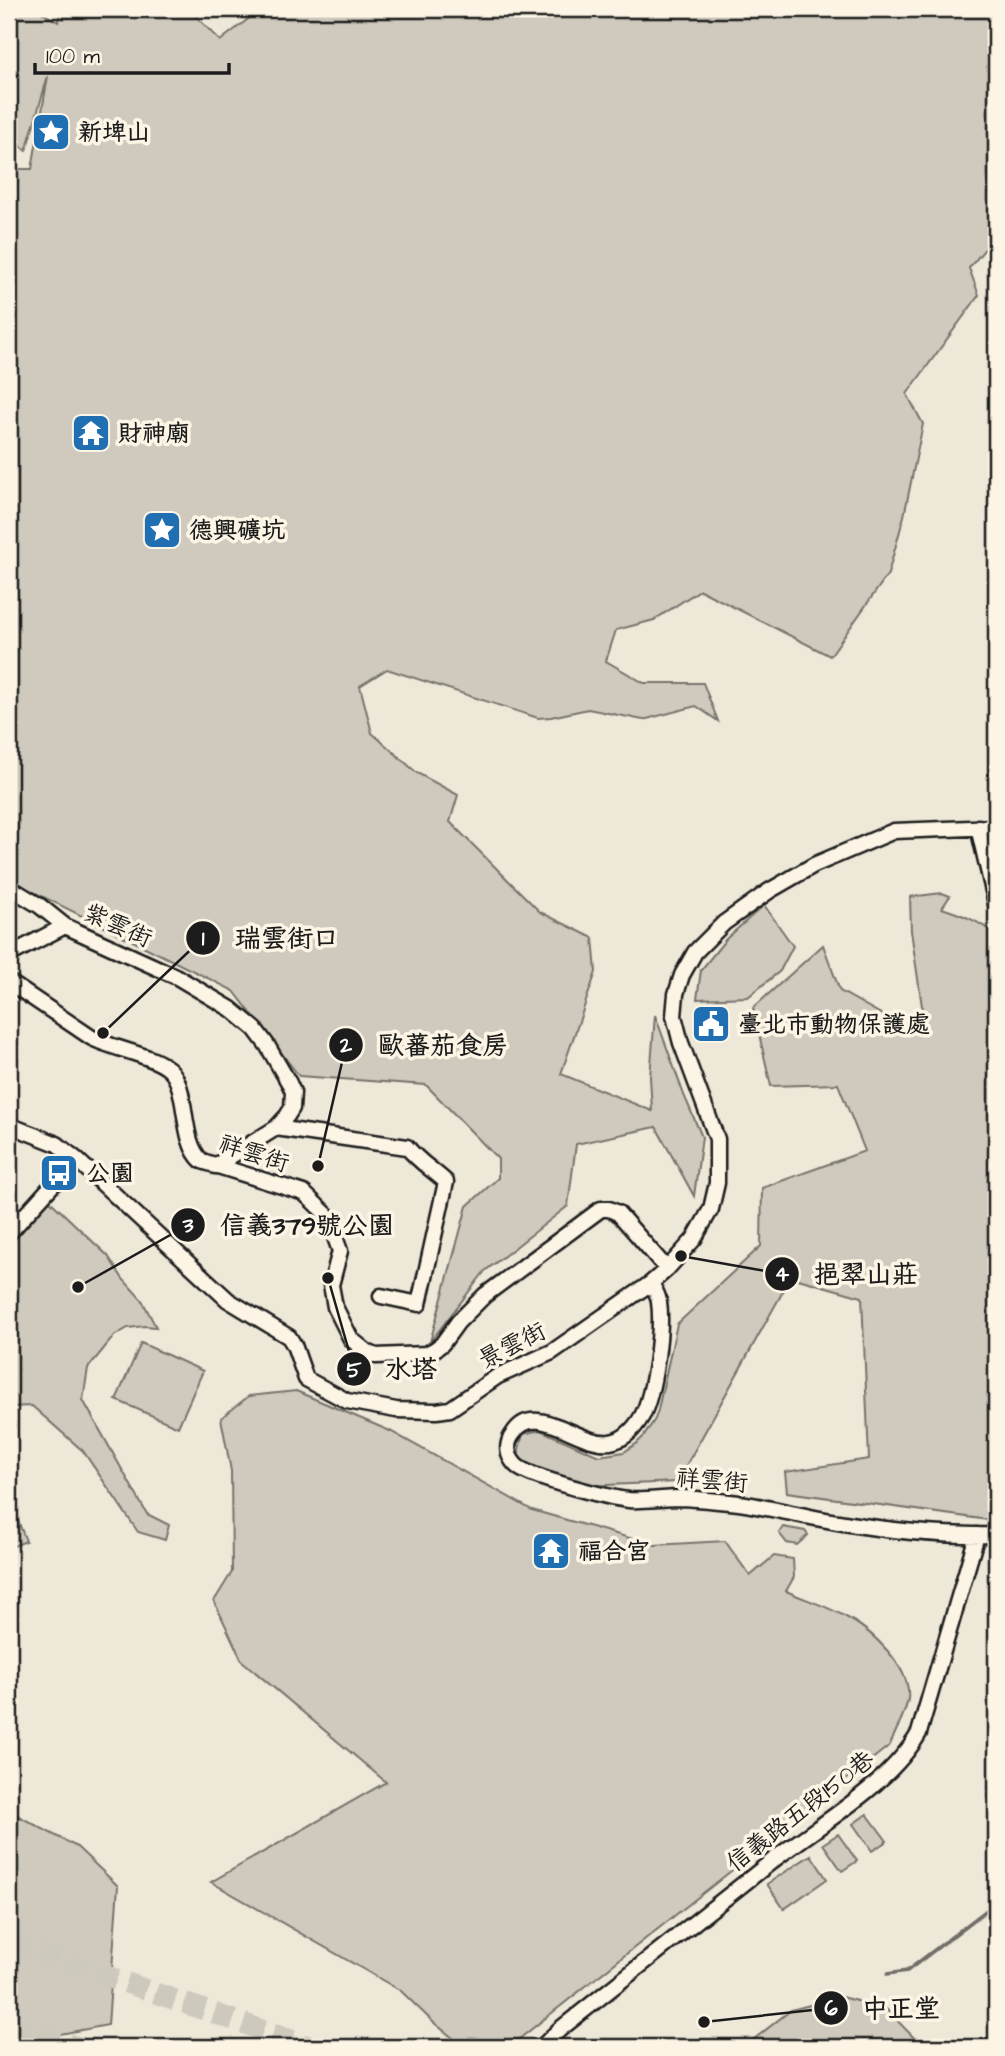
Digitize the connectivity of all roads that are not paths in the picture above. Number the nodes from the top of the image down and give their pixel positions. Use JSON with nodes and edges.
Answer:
{"nodes":[{"id":1,"x":978,"y":827,"type":"junction"},
{"id":2,"x":996,"y":827,"type":"edge"},
{"id":3,"x":9,"y":887,"type":"edge"},
{"id":4,"x":996,"y":904,"type":"edge"},
{"id":5,"x":65,"y":926,"type":"junction"},
{"id":6,"x":9,"y":955,"type":"edge"},
{"id":7,"x":9,"y":982,"type":"edge"},
{"id":8,"x":9,"y":1125,"type":"edge"},
{"id":9,"x":276,"y":1128,"type":"junction"},
{"id":10,"x":76,"y":1159,"type":"junction"},
{"id":11,"x":215,"y":1167,"type":"junction"},
{"id":12,"x":9,"y":1233,"type":"edge"},
{"id":13,"x":667,"y":1269,"type":"junction"},
{"id":14,"x":652,"y":1283,"type":"junction"},
{"id":15,"x":381,"y":1296,"type":"dead end"},
{"id":16,"x":977,"y":1535,"type":"junction"},
{"id":17,"x":996,"y":1535,"type":"edge"},
{"id":18,"x":542,"y":2047,"type":"edge"}],
"edges":[{"from":1,"to":2,"type":"street","name":"景雲街"},
{"from":1,"to":4,"type":"street"},
{"from":1,"to":13,"type":"street","name":"景雲街"},
{"from":3,"to":5,"type":"street","name":"紫雲街"},
{"from":5,"to":6,"type":"street"},
{"from":5,"to":9,"type":"street","name":"紫雲街"},
{"from":7,"to":11,"type":"street","name":"祥雲街"},
{"from":8,"to":10,"type":"street","name":"景雲街"},
{"from":9,"to":11,"type":"street","name":"紫雲街"},
{"from":9,"to":15,"type":"street"},
{"from":10,"to":12,"type":"street"},
{"from":10,"to":14,"type":"street","name":"景雲街"},
{"from":11,"to":13,"type":"street","name":"祥雲街"},
{"from":13,"to":14,"type":"street","name":"景雲街"},
{"from":14,"to":16,"type":"street","name":"祥雲街"},
{"from":16,"to":17,"type":"street"},
{"from":16,"to":18,"type":"street","name":"信義路五段150巷"}]}
